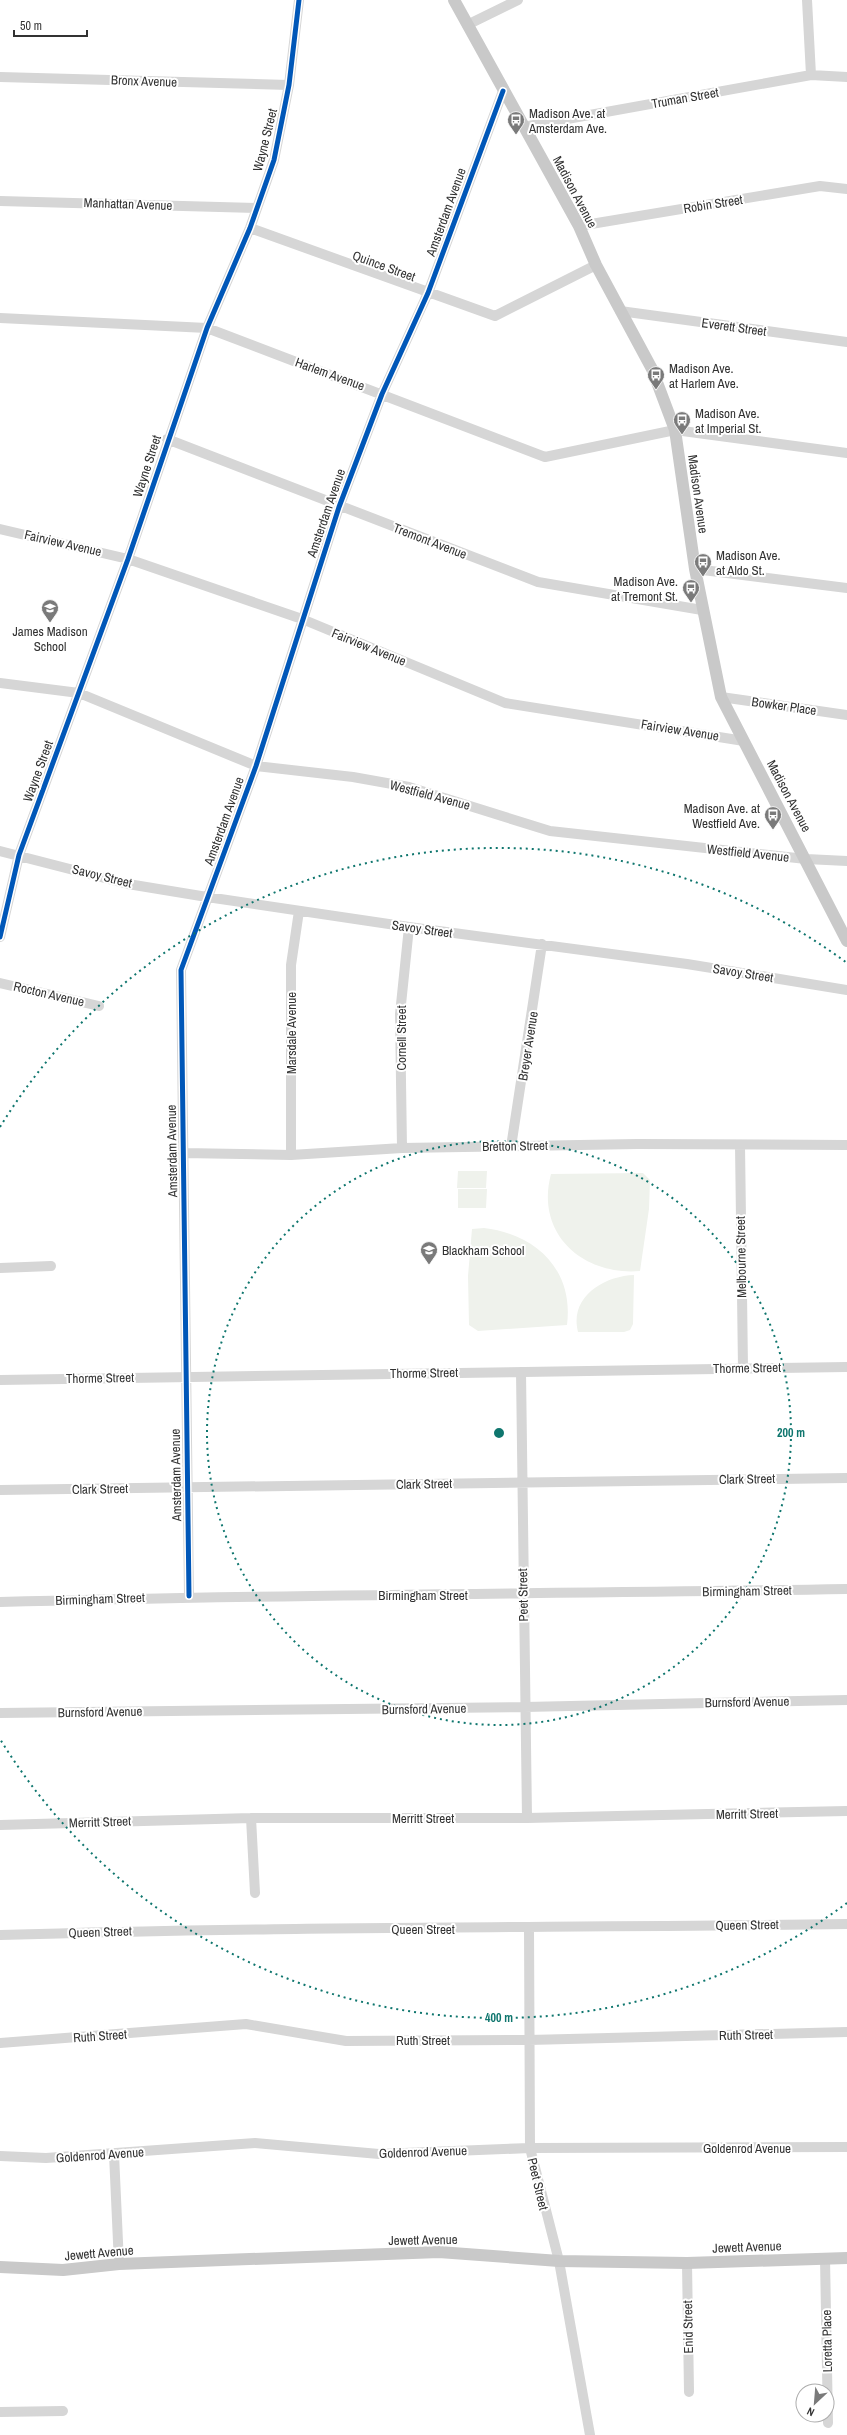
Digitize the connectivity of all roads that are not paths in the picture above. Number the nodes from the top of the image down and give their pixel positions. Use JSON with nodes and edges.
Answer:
{"nodes":[{"id":1,"x":299,"y":0,"type":"edge"},
{"id":2,"x":454,"y":0,"type":"edge"},
{"id":3,"x":518,"y":0,"type":"edge"},
{"id":4,"x":807,"y":0,"type":"edge"},
{"id":5,"x":467,"y":24,"type":"junction"},
{"id":6,"x":811,"y":75,"type":"junction"},
{"id":7,"x":0,"y":77,"type":"edge"},
{"id":8,"x":847,"y":77,"type":"edge"},
{"id":9,"x":289,"y":86,"type":"junction"},
{"id":10,"x":503,"y":91,"type":"junction"},
{"id":11,"x":523,"y":127,"type":"junction"},
{"id":12,"x":847,"y":189,"type":"edge"},
{"id":13,"x":0,"y":200,"type":"edge"},
{"id":14,"x":256,"y":208,"type":"junction"},
{"id":15,"x":579,"y":226,"type":"junction"},
{"id":16,"x":250,"y":228,"type":"junction"},
{"id":17,"x":596,"y":265,"type":"junction"},
{"id":18,"x":428,"y":293,"type":"junction"},
{"id":19,"x":620,"y":311,"type":"junction"},
{"id":20,"x":0,"y":318,"type":"edge"},
{"id":21,"x":206,"y":328,"type":"junction"},
{"id":22,"x":847,"y":342,"type":"edge"},
{"id":23,"x":382,"y":394,"type":"junction"},
{"id":24,"x":675,"y":430,"type":"junction"},
{"id":25,"x":167,"y":439,"type":"junction"},
{"id":26,"x":847,"y":453,"type":"edge"},
{"id":27,"x":339,"y":507,"type":"junction"},
{"id":28,"x":0,"y":529,"type":"edge"},
{"id":29,"x":128,"y":559,"type":"junction"},
{"id":30,"x":695,"y":569,"type":"junction"},
{"id":31,"x":847,"y":588,"type":"edge"},
{"id":32,"x":702,"y":610,"type":"junction"},
{"id":33,"x":302,"y":619,"type":"junction"},
{"id":34,"x":0,"y":683,"type":"edge"},
{"id":35,"x":79,"y":693,"type":"junction"},
{"id":36,"x":721,"y":697,"type":"junction"},
{"id":37,"x":847,"y":715,"type":"edge"},
{"id":38,"x":744,"y":741,"type":"junction"},
{"id":39,"x":256,"y":766,"type":"junction"},
{"id":40,"x":0,"y":851,"type":"edge"},
{"id":41,"x":20,"y":855,"type":"junction"},
{"id":42,"x":806,"y":859,"type":"junction"},
{"id":43,"x":847,"y":861,"type":"edge"},
{"id":44,"x":207,"y":897,"type":"junction"},
{"id":45,"x":299,"y":911,"type":"junction"},
{"id":46,"x":409,"y":928,"type":"junction"},
{"id":47,"x":0,"y":937,"type":"edge"},
{"id":48,"x":847,"y":940,"type":"edge"},
{"id":49,"x":542,"y":944,"type":"junction"},
{"id":50,"x":0,"y":982,"type":"edge"},
{"id":51,"x":847,"y":990,"type":"edge"},
{"id":52,"x":99,"y":1006,"type":"dead end"},
{"id":53,"x":740,"y":1145,"type":"junction"},
{"id":54,"x":847,"y":1145,"type":"edge"},
{"id":55,"x":511,"y":1146,"type":"junction"},
{"id":56,"x":402,"y":1148,"type":"junction"},
{"id":57,"x":183,"y":1153,"type":"junction"},
{"id":58,"x":291,"y":1155,"type":"junction"},
{"id":59,"x":51,"y":1266,"type":"dead end"},
{"id":60,"x":0,"y":1268,"type":"edge"},
{"id":61,"x":847,"y":1367,"type":"edge"},
{"id":62,"x":743,"y":1368,"type":"junction"},
{"id":63,"x":521,"y":1372,"type":"junction"},
{"id":64,"x":186,"y":1376,"type":"junction"},
{"id":65,"x":0,"y":1380,"type":"edge"},
{"id":66,"x":847,"y":1478,"type":"edge"},
{"id":67,"x":522,"y":1483,"type":"junction"},
{"id":68,"x":188,"y":1488,"type":"junction"},
{"id":69,"x":0,"y":1490,"type":"edge"},
{"id":70,"x":847,"y":1589,"type":"edge"},
{"id":71,"x":523,"y":1595,"type":"junction"},
{"id":72,"x":189,"y":1596,"type":"junction"},
{"id":73,"x":0,"y":1602,"type":"edge"},
{"id":74,"x":847,"y":1700,"type":"edge"},
{"id":75,"x":525,"y":1707,"type":"junction"},
{"id":76,"x":0,"y":1713,"type":"edge"},
{"id":77,"x":847,"y":1812,"type":"edge"},
{"id":78,"x":251,"y":1818,"type":"junction"},
{"id":79,"x":527,"y":1818,"type":"junction"},
{"id":80,"x":0,"y":1825,"type":"edge"},
{"id":81,"x":255,"y":1893,"type":"dead end"},
{"id":82,"x":847,"y":1924,"type":"edge"},
{"id":83,"x":529,"y":1928,"type":"junction"},
{"id":84,"x":0,"y":1935,"type":"edge"},
{"id":85,"x":847,"y":2032,"type":"edge"},
{"id":86,"x":529,"y":2040,"type":"junction"},
{"id":87,"x":0,"y":2043,"type":"edge"},
{"id":88,"x":847,"y":2147,"type":"edge"},
{"id":89,"x":530,"y":2148,"type":"junction"},
{"id":90,"x":114,"y":2154,"type":"junction"},
{"id":91,"x":0,"y":2156,"type":"edge"},
{"id":92,"x":825,"y":2258,"type":"junction"},
{"id":93,"x":847,"y":2258,"type":"edge"},
{"id":94,"x":559,"y":2261,"type":"junction"},
{"id":95,"x":687,"y":2263,"type":"junction"},
{"id":96,"x":119,"y":2264,"type":"junction"},
{"id":97,"x":0,"y":2268,"type":"edge"},
{"id":98,"x":827,"y":2383,"type":"edge"},
{"id":99,"x":689,"y":2392,"type":"dead end"},
{"id":100,"x":63,"y":2411,"type":"dead end"},
{"id":101,"x":0,"y":2412,"type":"edge"},
{"id":102,"x":590,"y":2435,"type":"edge"}],
"edges":[{"from":1,"to":9,"type":"street","name":"Wayne Street"},
{"from":2,"to":5,"type":"main road","name":"Madison Avenue"},
{"from":3,"to":5,"type":"street"},
{"from":4,"to":6,"type":"street"},
{"from":5,"to":10,"type":"main road","name":"Madison Avenue"},
{"from":6,"to":8,"type":"street","name":"Truman Street"},
{"from":6,"to":11,"type":"street","name":"Truman Street"},
{"from":7,"to":9,"type":"street","name":"Bronx Avenue"},
{"from":9,"to":14,"type":"street","name":"Wayne Street"},
{"from":10,"to":11,"type":"main road","name":"Madison Avenue"},
{"from":10,"to":18,"type":"street","name":"Amsterdam Avenue"},
{"from":11,"to":15,"type":"main road","name":"Madison Avenue"},
{"from":12,"to":15,"type":"street","name":"Robin Street"},
{"from":13,"to":14,"type":"street","name":"Manhattan Avenue"},
{"from":14,"to":16,"type":"street","name":"Wayne Street"},
{"from":15,"to":17,"type":"main road","name":"Madison Avenue"},
{"from":16,"to":18,"type":"street","name":"Quince Street"},
{"from":16,"to":21,"type":"street","name":"Wayne Street"},
{"from":17,"to":18,"type":"street","name":"Quince Street"},
{"from":17,"to":19,"type":"main road","name":"Madison Avenue"},
{"from":18,"to":23,"type":"street","name":"Amsterdam Avenue"},
{"from":19,"to":22,"type":"street","name":"Everett Street"},
{"from":19,"to":24,"type":"main road","name":"Madison Avenue"},
{"from":20,"to":21,"type":"street","name":"Harlem Avenue"},
{"from":21,"to":23,"type":"street","name":"Harlem Avenue"},
{"from":21,"to":25,"type":"street","name":"Wayne Street"},
{"from":23,"to":24,"type":"street","name":"Harlem Avenue"},
{"from":23,"to":27,"type":"street","name":"Amsterdam Avenue"},
{"from":24,"to":26,"type":"street","name":"Harlem Avenue"},
{"from":24,"to":30,"type":"main road","name":"Madison Avenue"},
{"from":25,"to":27,"type":"street","name":"Tremont Avenue"},
{"from":25,"to":29,"type":"street","name":"Wayne Street"},
{"from":27,"to":32,"type":"street","name":"Tremont Avenue"},
{"from":27,"to":33,"type":"street","name":"Amsterdam Avenue"},
{"from":28,"to":29,"type":"street","name":"Fairview Avenue"},
{"from":29,"to":33,"type":"street","name":"Fairview Avenue"},
{"from":29,"to":35,"type":"street","name":"Wayne Street"},
{"from":30,"to":31,"type":"street"},
{"from":30,"to":32,"type":"main road","name":"Madison Avenue"},
{"from":32,"to":36,"type":"main road","name":"Madison Avenue"},
{"from":33,"to":38,"type":"street","name":"Fairview Avenue"},
{"from":33,"to":39,"type":"street","name":"Amsterdam Avenue"},
{"from":34,"to":35,"type":"street","name":"Westfield Avenue"},
{"from":35,"to":39,"type":"street","name":"Westfield Avenue"},
{"from":35,"to":41,"type":"street","name":"Wayne Street"},
{"from":36,"to":37,"type":"street","name":"Bowker Place"},
{"from":36,"to":38,"type":"main road","name":"Madison Avenue"},
{"from":38,"to":42,"type":"main road","name":"Madison Avenue"},
{"from":39,"to":42,"type":"street","name":"Westfield Avenue"},
{"from":39,"to":44,"type":"street","name":"Amsterdam Avenue"},
{"from":40,"to":41,"type":"street","name":"Savoy Street"},
{"from":41,"to":44,"type":"street","name":"Savoy Street"},
{"from":41,"to":47,"type":"street","name":"Wayne Street"},
{"from":42,"to":43,"type":"street","name":"Westfield Avenue"},
{"from":42,"to":48,"type":"main road","name":"Madison Avenue"},
{"from":44,"to":45,"type":"street","name":"Savoy Street"},
{"from":44,"to":57,"type":"street","name":"Amsterdam Avenue"},
{"from":45,"to":46,"type":"street","name":"Savoy Street"},
{"from":45,"to":58,"type":"street","name":"Marsdale Avenue"},
{"from":46,"to":49,"type":"street","name":"Savoy Street"},
{"from":46,"to":56,"type":"street","name":"Cornell Street"},
{"from":49,"to":51,"type":"street","name":"Savoy Street"},
{"from":49,"to":55,"type":"street","name":"Breyer Avenue"},
{"from":50,"to":52,"type":"street","name":"Rocton Avenue"},
{"from":53,"to":54,"type":"street","name":"Bretton Street"},
{"from":53,"to":55,"type":"street","name":"Bretton Street"},
{"from":53,"to":62,"type":"street","name":"Melbourne Street"},
{"from":55,"to":56,"type":"street","name":"Bretton Street"},
{"from":56,"to":58,"type":"street","name":"Bretton Street"},
{"from":57,"to":58,"type":"street","name":"Bretton Street"},
{"from":57,"to":64,"type":"street","name":"Amsterdam Avenue"},
{"from":59,"to":60,"type":"street"},
{"from":61,"to":62,"type":"street","name":"Thorme Street"},
{"from":62,"to":63,"type":"street","name":"Thorme Street"},
{"from":63,"to":64,"type":"street","name":"Thorme Street"},
{"from":63,"to":67,"type":"street","name":"Peet Street"},
{"from":64,"to":65,"type":"street","name":"Thorme Street"},
{"from":64,"to":68,"type":"street","name":"Amsterdam Avenue"},
{"from":66,"to":67,"type":"street","name":"Clark Street"},
{"from":67,"to":68,"type":"street","name":"Clark Street"},
{"from":67,"to":71,"type":"street","name":"Peet Street"},
{"from":68,"to":69,"type":"street","name":"Clark Street"},
{"from":68,"to":72,"type":"street","name":"Amsterdam Avenue"},
{"from":70,"to":71,"type":"street","name":"Birmingham Street"},
{"from":71,"to":72,"type":"street","name":"Birmingham Street"},
{"from":71,"to":75,"type":"street","name":"Peet Street"},
{"from":72,"to":73,"type":"street","name":"Birmingham Street"},
{"from":74,"to":75,"type":"street","name":"Burnsford Avenue"},
{"from":75,"to":76,"type":"street","name":"Burnsford Avenue"},
{"from":75,"to":79,"type":"street","name":"Peet Street"},
{"from":77,"to":79,"type":"street","name":"Merritt Street"},
{"from":78,"to":79,"type":"street","name":"Merritt Street"},
{"from":78,"to":80,"type":"street","name":"Merritt Street"},
{"from":78,"to":81,"type":"street"},
{"from":82,"to":83,"type":"street","name":"Queen Street"},
{"from":83,"to":84,"type":"street","name":"Queen Street"},
{"from":83,"to":86,"type":"street","name":"Peet Street"},
{"from":85,"to":86,"type":"street","name":"Ruth Street"},
{"from":86,"to":87,"type":"street","name":"Ruth Street"},
{"from":86,"to":89,"type":"street","name":"Peet Street"},
{"from":88,"to":89,"type":"street","name":"Goldenrod Avenue"},
{"from":89,"to":90,"type":"street","name":"Goldenrod Avenue"},
{"from":89,"to":94,"type":"street","name":"Peet Street"},
{"from":90,"to":91,"type":"street","name":"Goldenrod Avenue"},
{"from":90,"to":96,"type":"street"},
{"from":92,"to":93,"type":"main road","name":"Jewett Avenue"},
{"from":92,"to":95,"type":"main road","name":"Jewett Avenue"},
{"from":92,"to":98,"type":"street","name":"Loretta Place"},
{"from":94,"to":95,"type":"main road","name":"Jewett Avenue"},
{"from":94,"to":96,"type":"main road","name":"Jewett Avenue"},
{"from":94,"to":102,"type":"street","name":"Peet Street"},
{"from":95,"to":99,"type":"street","name":"Enid Street"},
{"from":96,"to":97,"type":"main road","name":"Jewett Avenue"},
{"from":100,"to":101,"type":"street"}]}
